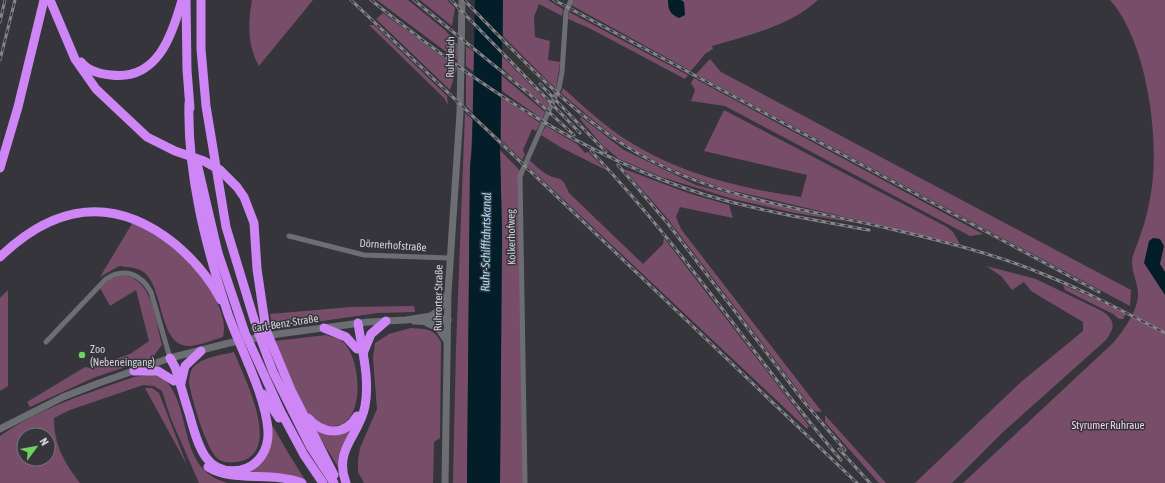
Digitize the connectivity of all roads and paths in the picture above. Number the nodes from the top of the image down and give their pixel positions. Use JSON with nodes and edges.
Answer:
{"nodes":[{"id":1,"x":39,"y":0,"type":"edge"},
{"id":2,"x":44,"y":0,"type":"edge"},
{"id":3,"x":50,"y":0,"type":"edge"},
{"id":4,"x":182,"y":0,"type":"edge"},
{"id":5,"x":186,"y":0,"type":"edge"},
{"id":6,"x":201,"y":0,"type":"edge"},
{"id":7,"x":462,"y":0,"type":"edge"},
{"id":8,"x":571,"y":0,"type":"edge"},
{"id":9,"x":86,"y":71,"type":"junction"},
{"id":10,"x":189,"y":103,"type":"junction"},
{"id":11,"x":460,"y":114,"type":"joint"},
{"id":12,"x":0,"y":154,"type":"edge"},
{"id":13,"x":0,"y":168,"type":"edge"},
{"id":14,"x":288,"y":236,"type":"dead end"},
{"id":15,"x":0,"y":257,"type":"edge"},
{"id":16,"x":449,"y":258,"type":"junction"},
{"id":17,"x":239,"y":265,"type":"junction"},
{"id":18,"x":448,"y":293,"type":"junction"},
{"id":19,"x":228,"y":314,"type":"junction"},
{"id":20,"x":432,"y":316,"type":"junction"},
{"id":21,"x":406,"y":320,"type":"junction"},
{"id":22,"x":448,"y":320,"type":"junction"},
{"id":23,"x":386,"y":321,"type":"junction"},
{"id":24,"x":423,"y":322,"type":"junction"},
{"id":25,"x":355,"y":324,"type":"junction"},
{"id":26,"x":324,"y":328,"type":"junction"},
{"id":27,"x":266,"y":330,"type":"junction"},
{"id":28,"x":46,"y":342,"type":"dead end"},
{"id":29,"x":448,"y":342,"type":"junction"},
{"id":30,"x":357,"y":349,"type":"junction"},
{"id":31,"x":201,"y":351,"type":"junction"},
{"id":32,"x":363,"y":357,"type":"junction"},
{"id":33,"x":170,"y":358,"type":"junction"},
{"id":34,"x":250,"y":370,"type":"junction"},
{"id":35,"x":134,"y":371,"type":"junction"},
{"id":36,"x":177,"y":384,"type":"junction"},
{"id":37,"x":301,"y":409,"type":"junction"},
{"id":38,"x":0,"y":429,"type":"edge"},
{"id":39,"x":304,"y":455,"type":"junction"},
{"id":40,"x":302,"y":483,"type":"edge"},
{"id":41,"x":323,"y":483,"type":"edge"},
{"id":42,"x":336,"y":483,"type":"edge"},
{"id":43,"x":346,"y":483,"type":"edge"},
{"id":44,"x":445,"y":483,"type":"edge"},
{"id":45,"x":525,"y":483,"type":"edge"}],
"edges":[{"from":1,"to":12,"type":"highway"},
{"from":2,"to":13,"type":"highway"},
{"from":3,"to":9,"type":"highway"},
{"from":4,"to":9,"type":"highway"},
{"from":5,"to":10,"type":"highway"},
{"from":6,"to":17,"type":"highway"},
{"from":7,"to":11,"type":"main road","name":"Ruhrdeich"},
{"from":8,"to":45,"type":"street","name":"Kolkerhofweg"},
{"from":9,"to":27,"type":"highway"},
{"from":10,"to":19,"type":"highway"},
{"from":10,"to":39,"type":"highway"},
{"from":11,"to":16,"type":"main road","name":"Ruhrorter Straße"},
{"from":14,"to":16,"type":"street","name":"Dörnerhofstraße"},
{"from":15,"to":19,"type":"highway"},
{"from":16,"to":18,"type":"main road","name":"Ruhrorter Straße"},
{"from":17,"to":27,"type":"highway"},
{"from":17,"to":42,"type":"highway"},
{"from":18,"to":20,"type":"main road"},
{"from":18,"to":22,"type":"main road","name":"Ruhrorter Straße"},
{"from":19,"to":34,"type":"highway"},
{"from":20,"to":21,"type":"main road","name":"Carl-Benz-Straße"},
{"from":20,"to":22,"type":"main road","name":"Carl-Benz-Straße"},
{"from":21,"to":23,"type":"main road","name":"Carl-Benz-Straße"},
{"from":21,"to":24,"type":"main road","name":"Carl-Benz-Straße"},
{"from":22,"to":24,"type":"main road","name":"Carl-Benz-Straße"},
{"from":22,"to":29,"type":"main road","name":"Ruhrorter Straße"},
{"from":23,"to":25,"type":"main road","name":"Carl-Benz-Straße"},
{"from":23,"to":32,"type":"highway"},
{"from":24,"to":29,"type":"main road"},
{"from":25,"to":26,"type":"main road","name":"Carl-Benz-Straße"},
{"from":25,"to":30,"type":"highway"},
{"from":25,"to":32,"type":"highway"},
{"from":26,"to":30,"type":"highway"},
{"from":26,"to":31,"type":"main road","name":"Carl-Benz-Straße"},
{"from":27,"to":37,"type":"highway"},
{"from":28,"to":33,"type":"street"},
{"from":29,"to":44,"type":"main road","name":"Ruhrorter Straße"},
{"from":30,"to":37,"type":"highway"},
{"from":31,"to":33,"type":"main road","name":"Carl-Benz-Straße"},
{"from":31,"to":36,"type":"highway"},
{"from":32,"to":43,"type":"highway"},
{"from":33,"to":35,"type":"main road","name":"Carl-Benz-Straße"},
{"from":33,"to":36,"type":"highway"},
{"from":34,"to":36,"type":"highway"},
{"from":34,"to":39,"type":"highway"},
{"from":35,"to":36,"type":"highway"},
{"from":35,"to":38,"type":"main road","name":"Carl-Benz-Straße"},
{"from":36,"to":40,"type":"highway"},
{"from":37,"to":42,"type":"highway"},
{"from":39,"to":41,"type":"highway"}]}
